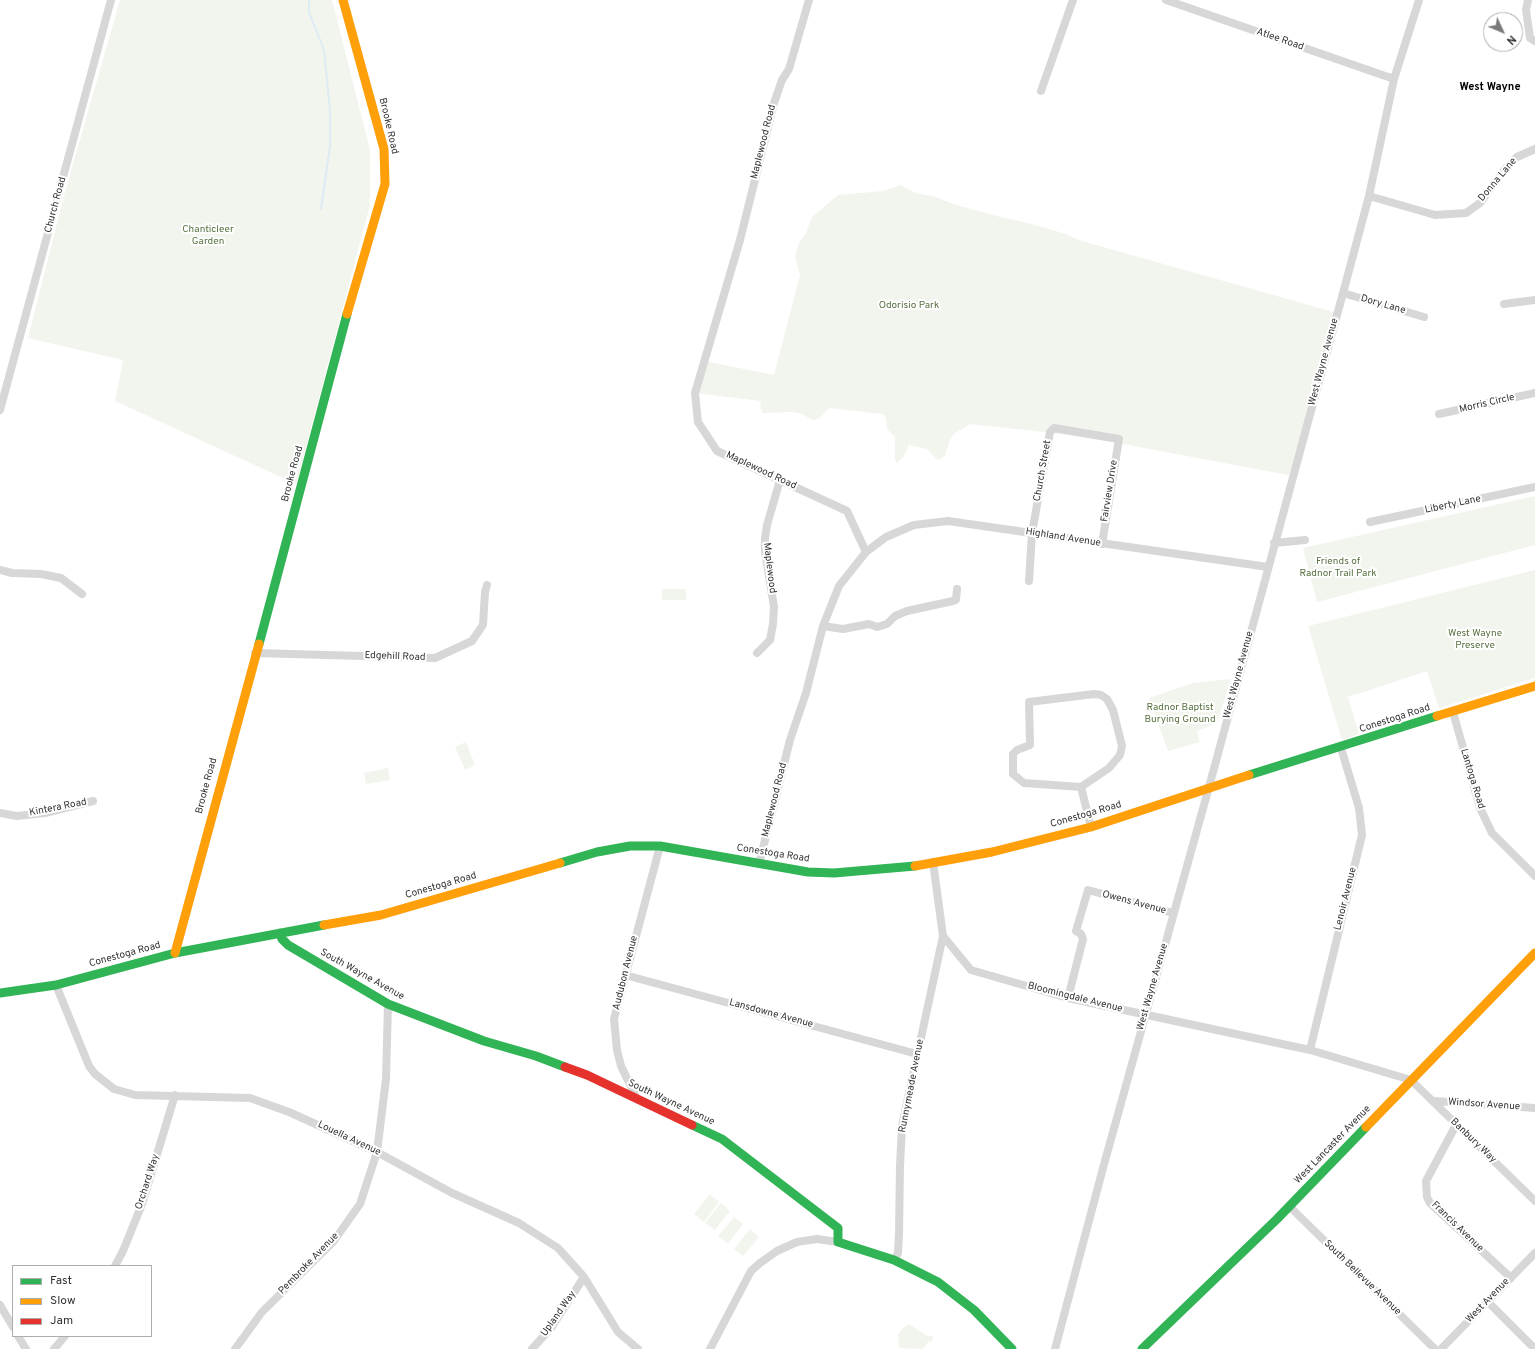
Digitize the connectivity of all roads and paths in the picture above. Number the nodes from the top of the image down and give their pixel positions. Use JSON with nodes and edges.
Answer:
{"nodes":[{"id":1,"x":111,"y":0,"type":"edge"},
{"id":2,"x":343,"y":0,"type":"edge"},
{"id":3,"x":809,"y":0,"type":"edge"},
{"id":4,"x":1073,"y":0,"type":"edge"},
{"id":5,"x":1166,"y":0,"type":"edge"},
{"id":6,"x":1419,"y":0,"type":"edge"},
{"id":7,"x":1528,"y":0,"type":"edge"},
{"id":8,"x":1535,"y":41,"type":"edge"},
{"id":9,"x":1394,"y":79,"type":"junction"},
{"id":10,"x":1041,"y":91,"type":"dead end"},
{"id":11,"x":1535,"y":149,"type":"edge"},
{"id":12,"x":1369,"y":196,"type":"junction"},
{"id":13,"x":1343,"y":293,"type":"junction"},
{"id":14,"x":1535,"y":300,"type":"edge"},
{"id":15,"x":1504,"y":304,"type":"dead end"},
{"id":16,"x":1424,"y":317,"type":"dead end"},
{"id":17,"x":1535,"y":393,"type":"edge"},
{"id":18,"x":0,"y":410,"type":"edge"},
{"id":19,"x":1439,"y":414,"type":"dead end"},
{"id":20,"x":1119,"y":438,"type":"joint"},
{"id":21,"x":780,"y":480,"type":"junction"},
{"id":22,"x":1535,"y":487,"type":"edge"},
{"id":23,"x":1370,"y":522,"type":"dead end"},
{"id":24,"x":1032,"y":533,"type":"junction"},
{"id":25,"x":1304,"y":540,"type":"dead end"},
{"id":26,"x":1274,"y":543,"type":"junction"},
{"id":27,"x":1102,"y":544,"type":"junction"},
{"id":28,"x":866,"y":552,"type":"junction"},
{"id":29,"x":1268,"y":567,"type":"junction"},
{"id":30,"x":0,"y":570,"type":"edge"},
{"id":31,"x":1029,"y":581,"type":"dead end"},
{"id":32,"x":487,"y":585,"type":"dead end"},
{"id":33,"x":957,"y":589,"type":"dead end"},
{"id":34,"x":82,"y":594,"type":"dead end"},
{"id":35,"x":822,"y":626,"type":"junction"},
{"id":36,"x":256,"y":653,"type":"junction"},
{"id":37,"x":757,"y":653,"type":"dead end"},
{"id":38,"x":1534,"y":689,"type":"edge"},
{"id":39,"x":1453,"y":712,"type":"junction"},
{"id":40,"x":1341,"y":748,"type":"junction"},
{"id":41,"x":1080,"y":787,"type":"junction"},
{"id":42,"x":1209,"y":787,"type":"junction"},
{"id":43,"x":93,"y":801,"type":"dead end"},
{"id":44,"x":0,"y":813,"type":"edge"},
{"id":45,"x":1091,"y":827,"type":"junction"},
{"id":46,"x":660,"y":846,"type":"junction"},
{"id":47,"x":933,"y":862,"type":"junction"},
{"id":48,"x":759,"y":864,"type":"junction"},
{"id":49,"x":1535,"y":876,"type":"edge"},
{"id":50,"x":1173,"y":913,"type":"junction"},
{"id":51,"x":280,"y":933,"type":"junction"},
{"id":52,"x":943,"y":936,"type":"junction"},
{"id":53,"x":174,"y":952,"type":"junction"},
{"id":54,"x":1535,"y":953,"type":"edge"},
{"id":55,"x":625,"y":975,"type":"junction"},
{"id":56,"x":56,"y":985,"type":"junction"},
{"id":57,"x":0,"y":993,"type":"edge"},
{"id":58,"x":1068,"y":998,"type":"junction"},
{"id":59,"x":388,"y":1004,"type":"junction"},
{"id":60,"x":1145,"y":1014,"type":"junction"},
{"id":61,"x":1310,"y":1050,"type":"junction"},
{"id":62,"x":917,"y":1054,"type":"junction"},
{"id":63,"x":1411,"y":1080,"type":"junction"},
{"id":64,"x":175,"y":1095,"type":"junction"},
{"id":65,"x":636,"y":1099,"type":"junction"},
{"id":66,"x":1434,"y":1102,"type":"junction"},
{"id":67,"x":1535,"y":1108,"type":"edge"},
{"id":68,"x":1456,"y":1125,"type":"junction"},
{"id":69,"x":377,"y":1152,"type":"junction"},
{"id":70,"x":1535,"y":1201,"type":"edge"},
{"id":71,"x":1289,"y":1206,"type":"junction"},
{"id":72,"x":838,"y":1242,"type":"junction"},
{"id":73,"x":1535,"y":1253,"type":"edge"},
{"id":74,"x":894,"y":1260,"type":"junction"},
{"id":75,"x":116,"y":1265,"type":"edge"},
{"id":76,"x":584,"y":1277,"type":"junction"},
{"id":77,"x":1511,"y":1278,"type":"junction"},
{"id":78,"x":1488,"y":1302,"type":"junction"},
{"id":79,"x":0,"y":1305,"type":"edge"},
{"id":80,"x":12,"y":1325,"type":"edge"},
{"id":81,"x":19,"y":1337,"type":"edge"},
{"id":82,"x":64,"y":1337,"type":"edge"},
{"id":83,"x":26,"y":1349,"type":"edge"},
{"id":84,"x":54,"y":1349,"type":"edge"},
{"id":85,"x":235,"y":1349,"type":"edge"},
{"id":86,"x":532,"y":1349,"type":"edge"},
{"id":87,"x":638,"y":1349,"type":"edge"},
{"id":88,"x":710,"y":1349,"type":"edge"},
{"id":89,"x":1012,"y":1349,"type":"edge"},
{"id":90,"x":1055,"y":1349,"type":"edge"},
{"id":91,"x":1142,"y":1349,"type":"edge"},
{"id":92,"x":1435,"y":1349,"type":"edge"},
{"id":93,"x":1441,"y":1349,"type":"edge"},
{"id":94,"x":1535,"y":1349,"type":"edge"}],
"edges":[{"from":1,"to":18,"type":"street","name":"Church Road"},
{"from":2,"to":36,"type":"main road","name":"Brooke Road"},
{"from":3,"to":21,"type":"street","name":"Maplewood Road"},
{"from":4,"to":10,"type":"street"},
{"from":5,"to":9,"type":"street","name":"Atlee Road"},
{"from":6,"to":9,"type":"street","name":"West Wayne Avenue"},
{"from":7,"to":8,"type":"street"},
{"from":9,"to":12,"type":"street","name":"West Wayne Avenue"},
{"from":11,"to":12,"type":"street","name":"Donna Lane"},
{"from":12,"to":13,"type":"street","name":"West Wayne Avenue"},
{"from":13,"to":16,"type":"street","name":"Dory Lane"},
{"from":13,"to":26,"type":"street","name":"West Wayne Avenue"},
{"from":14,"to":15,"type":"street"},
{"from":17,"to":19,"type":"street","name":"Morris Circle"},
{"from":20,"to":24,"type":"street","name":"Church Street"},
{"from":20,"to":27,"type":"street","name":"Fairview Drive"},
{"from":21,"to":28,"type":"street","name":"Maplewood Road"},
{"from":21,"to":37,"type":"street","name":"Maplewood"},
{"from":22,"to":23,"type":"street","name":"Liberty Lane"},
{"from":24,"to":27,"type":"street","name":"Highland Avenue"},
{"from":24,"to":28,"type":"street","name":"Highland Avenue"},
{"from":24,"to":31,"type":"street"},
{"from":25,"to":26,"type":"street"},
{"from":26,"to":29,"type":"street","name":"West Wayne Avenue"},
{"from":27,"to":29,"type":"street","name":"Highland Avenue"},
{"from":28,"to":35,"type":"street","name":"Maplewood Road"},
{"from":29,"to":42,"type":"street","name":"West Wayne Avenue"},
{"from":30,"to":34,"type":"street"},
{"from":32,"to":36,"type":"street","name":"Edgehill Road"},
{"from":33,"to":35,"type":"street"},
{"from":35,"to":48,"type":"street","name":"Maplewood Road"},
{"from":36,"to":53,"type":"main road","name":"Brooke Road"},
{"from":38,"to":39,"type":"main road","name":"Conestoga Road"},
{"from":39,"to":40,"type":"main road","name":"Conestoga Road"},
{"from":39,"to":49,"type":"street","name":"Lantoga Road"},
{"from":40,"to":42,"type":"main road","name":"Conestoga Road"},
{"from":40,"to":61,"type":"street","name":"Lenoir Avenue"},
{"from":41,"to":41,"type":"street"},
{"from":41,"to":45,"type":"street"},
{"from":42,"to":45,"type":"main road","name":"Conestoga Road"},
{"from":42,"to":50,"type":"street","name":"West Wayne Avenue"},
{"from":43,"to":44,"type":"street","name":"Kintera Road"},
{"from":45,"to":47,"type":"main road","name":"Conestoga Road"},
{"from":46,"to":48,"type":"main road","name":"Conestoga Road"},
{"from":46,"to":51,"type":"main road","name":"Conestoga Road"},
{"from":46,"to":55,"type":"street","name":"Audubon Avenue"},
{"from":47,"to":48,"type":"main road","name":"Conestoga Road"},
{"from":47,"to":52,"type":"street"},
{"from":50,"to":58,"type":"street","name":"Owens Avenue"},
{"from":50,"to":60,"type":"street","name":"West Wayne Avenue"},
{"from":51,"to":53,"type":"main road","name":"Conestoga Road"},
{"from":51,"to":59,"type":"main road","name":"South Wayne Avenue"},
{"from":52,"to":58,"type":"street","name":"Bloomingdale Avenue"},
{"from":52,"to":62,"type":"street","name":"Runnymeade Avenue"},
{"from":53,"to":56,"type":"main road","name":"Conestoga Road"},
{"from":54,"to":63,"type":"main road","name":"West Lancaster Avenue"},
{"from":55,"to":62,"type":"street","name":"Lansdowne Avenue"},
{"from":55,"to":65,"type":"street","name":"Audubon Avenue"},
{"from":56,"to":57,"type":"main road","name":"Conestoga Road"},
{"from":56,"to":64,"type":"street","name":"Louella Avenue"},
{"from":58,"to":60,"type":"street","name":"Bloomingdale Avenue"},
{"from":59,"to":65,"type":"main road","name":"South Wayne Avenue"},
{"from":59,"to":69,"type":"street","name":"Pembroke Avenue"},
{"from":60,"to":61,"type":"street","name":"Bloomingdale Avenue"},
{"from":60,"to":90,"type":"street","name":"West Wayne Avenue"},
{"from":61,"to":63,"type":"street","name":"Bloomingdale Avenue"},
{"from":62,"to":74,"type":"street","name":"Runnymeade Avenue"},
{"from":63,"to":66,"type":"street","name":"Banbury Way"},
{"from":63,"to":71,"type":"main road","name":"West Lancaster Avenue"},
{"from":64,"to":69,"type":"street","name":"Louella Avenue"},
{"from":64,"to":75,"type":"street","name":"Orchard Way"},
{"from":65,"to":72,"type":"main road","name":"South Wayne Avenue"},
{"from":66,"to":67,"type":"street","name":"Windsor Avenue"},
{"from":66,"to":68,"type":"street","name":"Banbury Way"},
{"from":68,"to":70,"type":"street","name":"Banbury Way"},
{"from":68,"to":77,"type":"street","name":"Francis Avenue"},
{"from":69,"to":76,"type":"street","name":"Louella Avenue"},
{"from":69,"to":85,"type":"street","name":"Pembroke Avenue"},
{"from":71,"to":91,"type":"main road","name":"West Lancaster Avenue"},
{"from":71,"to":92,"type":"street","name":"South Bellevue Avenue"},
{"from":72,"to":74,"type":"main road"},
{"from":72,"to":88,"type":"street"},
{"from":73,"to":77,"type":"street","name":"West Avenue"},
{"from":74,"to":89,"type":"main road"},
{"from":76,"to":86,"type":"street","name":"Upland Way"},
{"from":76,"to":87,"type":"street","name":"Louella Avenue"},
{"from":77,"to":78,"type":"street","name":"West Avenue"},
{"from":78,"to":93,"type":"street","name":"West Avenue"},
{"from":78,"to":94,"type":"street"},
{"from":79,"to":80,"type":"street"},
{"from":81,"to":83,"type":"street"},
{"from":82,"to":84,"type":"street"}]}
